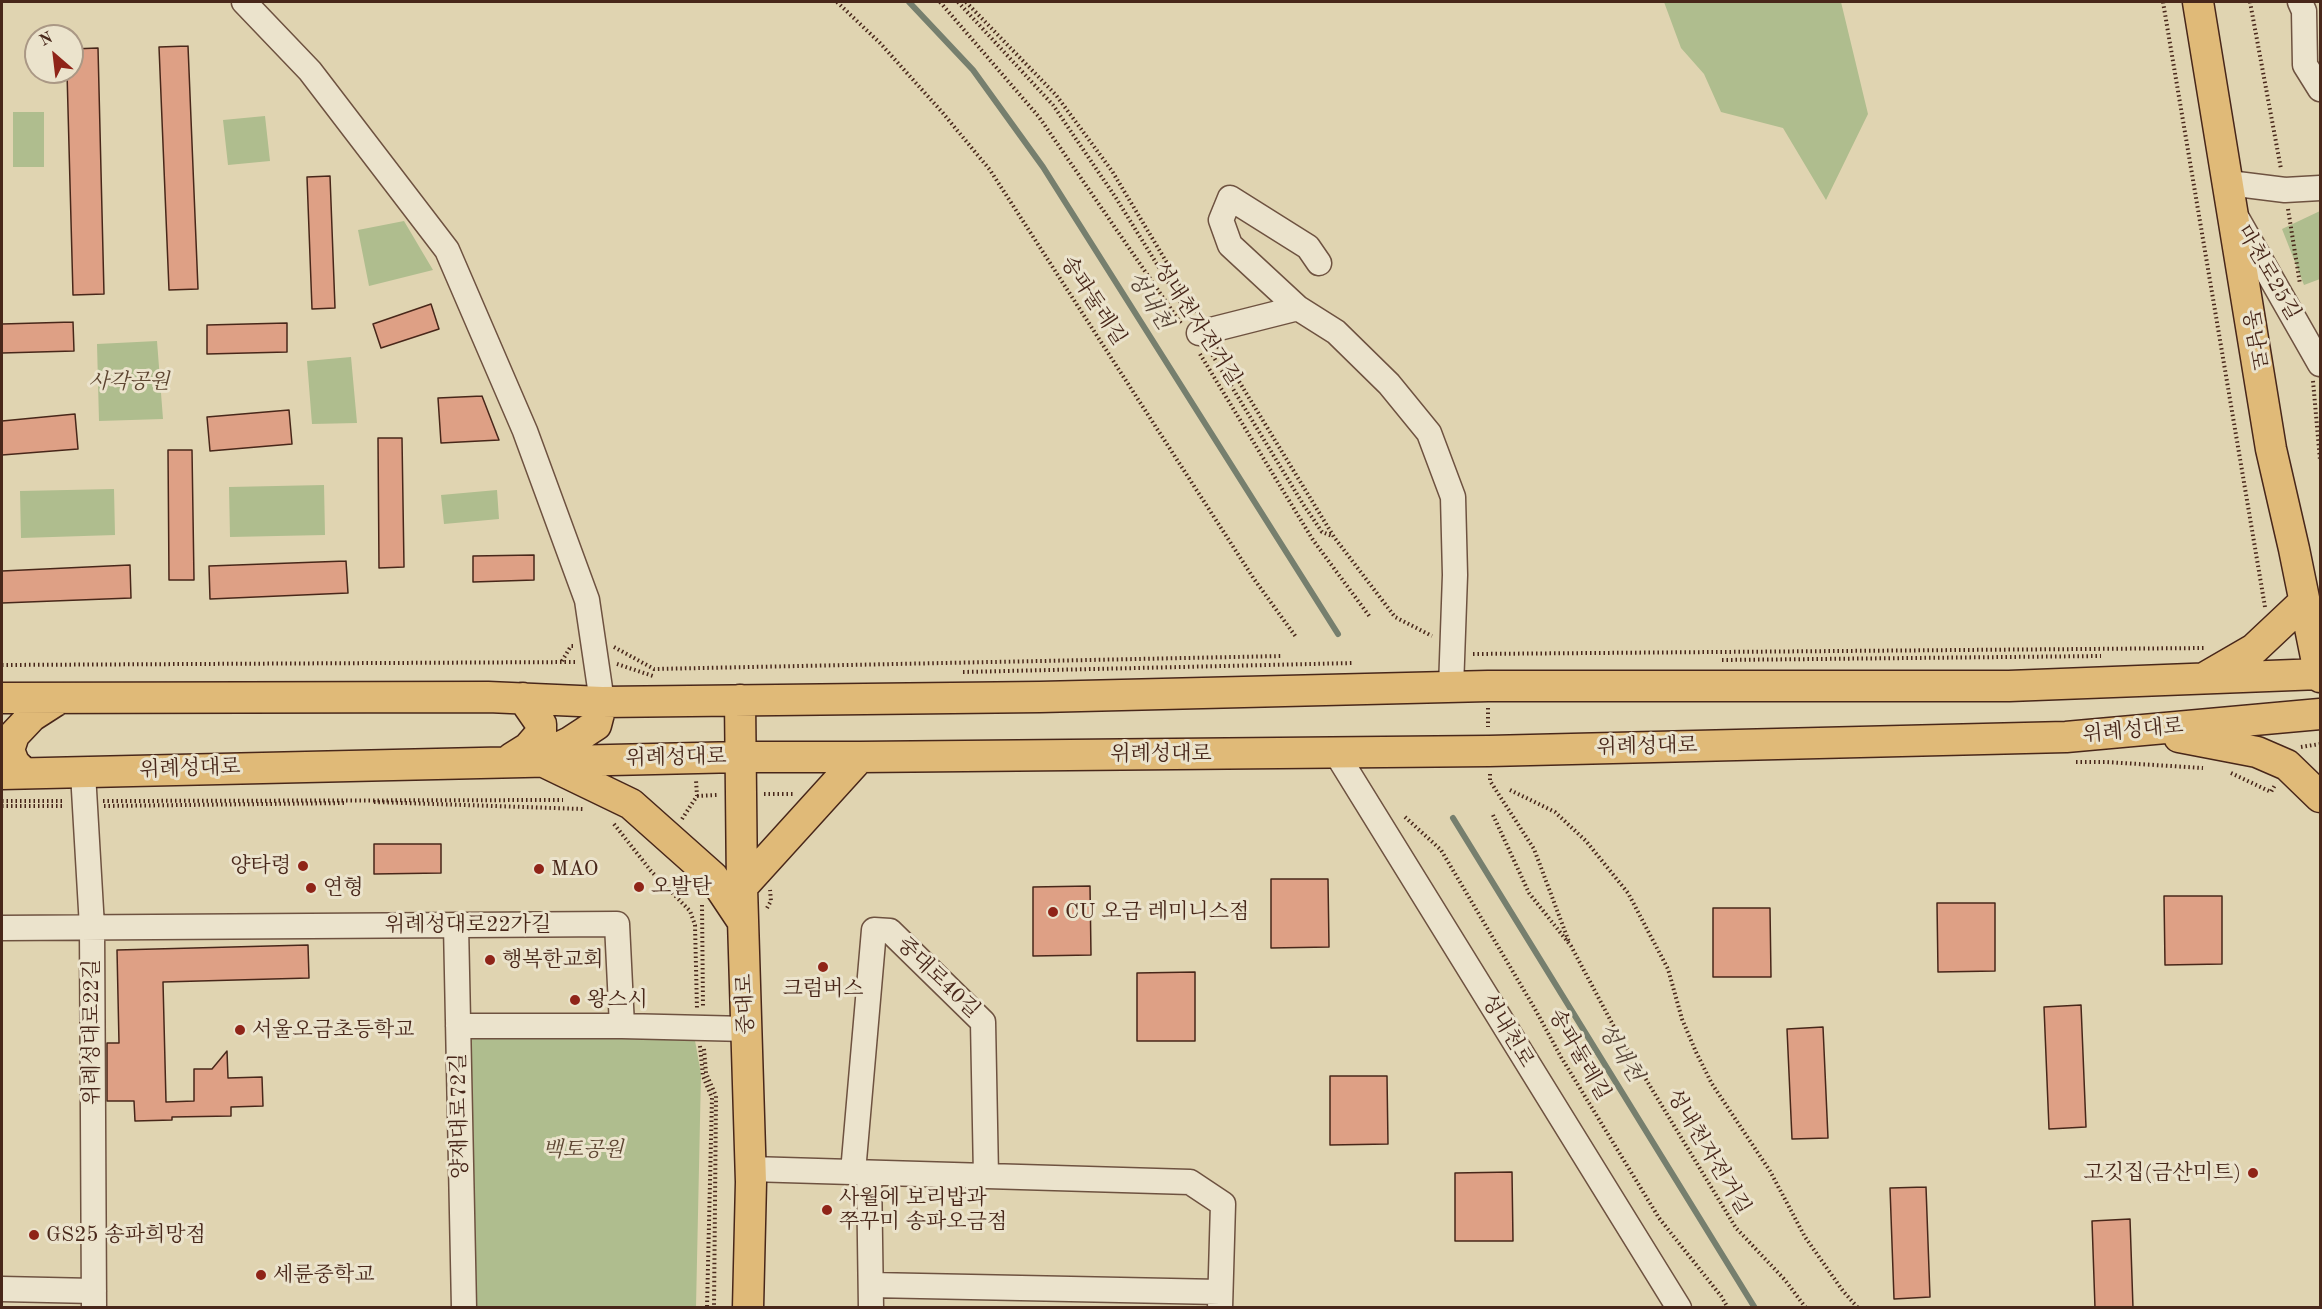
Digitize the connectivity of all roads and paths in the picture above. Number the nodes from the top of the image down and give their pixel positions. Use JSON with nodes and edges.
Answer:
{"nodes":[{"id":1,"x":244,"y":2,"type":"edge"},
{"id":2,"x":837,"y":2,"type":"edge"},
{"id":3,"x":940,"y":2,"type":"edge"},
{"id":4,"x":958,"y":2,"type":"edge"},
{"id":5,"x":2163,"y":2,"type":"edge"},
{"id":6,"x":2198,"y":2,"type":"edge"},
{"id":7,"x":2250,"y":2,"type":"edge"},
{"id":8,"x":2300,"y":2,"type":"edge"},
{"id":9,"x":2320,"y":89,"type":"edge"},
{"id":10,"x":2229,"y":183,"type":"junction"},
{"id":11,"x":2320,"y":188,"type":"edge"},
{"id":12,"x":2285,"y":190,"type":"junction"},
{"id":13,"x":2234,"y":213,"type":"junction"},
{"id":14,"x":1320,"y":263,"type":"dead end"},
{"id":15,"x":2300,"y":289,"type":"dead end"},
{"id":16,"x":1298,"y":308,"type":"junction"},
{"id":17,"x":1192,"y":335,"type":"junction"},
{"id":18,"x":2315,"y":354,"type":"edge"},
{"id":19,"x":2320,"y":460,"type":"edge"},
{"id":20,"x":1334,"y":537,"type":"dead end"},
{"id":21,"x":2312,"y":597,"type":"edge"},
{"id":22,"x":2264,"y":599,"type":"dead end"},
{"id":23,"x":1370,"y":617,"type":"dead end"},
{"id":24,"x":1296,"y":638,"type":"dead end"},
{"id":25,"x":2214,"y":648,"type":"dead end"},
{"id":26,"x":1487,"y":653,"type":"junction"},
{"id":27,"x":1450,"y":654,"type":"junction"},
{"id":28,"x":595,"y":655,"type":"junction"},
{"id":29,"x":1282,"y":656,"type":"dead end"},
{"id":30,"x":2104,"y":656,"type":"dead end"},
{"id":31,"x":1712,"y":660,"type":"dead end"},
{"id":32,"x":562,"y":662,"type":"junction"},
{"id":33,"x":1366,"y":663,"type":"dead end"},
{"id":34,"x":2,"y":665,"type":"edge"},
{"id":35,"x":962,"y":672,"type":"dead end"},
{"id":36,"x":2320,"y":676,"type":"edge"},
{"id":37,"x":657,"y":677,"type":"dead end"},
{"id":38,"x":2201,"y":680,"type":"junction"},
{"id":39,"x":1488,"y":686,"type":"junction"},
{"id":40,"x":1451,"y":687,"type":"junction"},
{"id":41,"x":2,"y":698,"type":"edge"},
{"id":42,"x":60,"y":698,"type":"junction"},
{"id":43,"x":523,"y":698,"type":"junction"},
{"id":44,"x":740,"y":700,"type":"junction"},
{"id":45,"x":602,"y":702,"type":"junction"},
{"id":46,"x":2320,"y":714,"type":"edge"},
{"id":47,"x":2143,"y":730,"type":"junction"},
{"id":48,"x":2320,"y":744,"type":"edge"},
{"id":49,"x":2299,"y":748,"type":"dead end"},
{"id":50,"x":1489,"y":751,"type":"junction"},
{"id":51,"x":1336,"y":753,"type":"junction"},
{"id":52,"x":741,"y":757,"type":"junction"},
{"id":53,"x":860,"y":758,"type":"junction"},
{"id":54,"x":526,"y":761,"type":"junction"},
{"id":55,"x":13,"y":774,"type":"edge"},
{"id":56,"x":1510,"y":790,"type":"dead end"},
{"id":57,"x":84,"y":793,"type":"junction"},
{"id":58,"x":2320,"y":797,"type":"edge"},
{"id":59,"x":571,"y":800,"type":"dead end"},
{"id":60,"x":2,"y":801,"type":"edge"},
{"id":61,"x":2,"y":806,"type":"edge"},
{"id":62,"x":585,"y":809,"type":"dead end"},
{"id":63,"x":1493,"y":815,"type":"dead end"},
{"id":64,"x":1405,"y":817,"type":"dead end"},
{"id":65,"x":610,"y":818,"type":"dead end"},
{"id":66,"x":742,"y":887,"type":"junction"},
{"id":67,"x":702,"y":901,"type":"dead end"},
{"id":68,"x":743,"y":922,"type":"junction"},
{"id":69,"x":456,"y":925,"type":"junction"},
{"id":70,"x":92,"y":927,"type":"junction"},
{"id":71,"x":2,"y":928,"type":"edge"},
{"id":72,"x":1571,"y":946,"type":"junction"},
{"id":73,"x":458,"y":1026,"type":"junction"},
{"id":74,"x":621,"y":1026,"type":"junction"},
{"id":75,"x":700,"y":1028,"type":"junction"},
{"id":76,"x":747,"y":1029,"type":"junction"},
{"id":77,"x":750,"y":1169,"type":"junction"},
{"id":78,"x":861,"y":1172,"type":"junction"},
{"id":79,"x":986,"y":1176,"type":"junction"},
{"id":80,"x":2,"y":1289,"type":"edge"},
{"id":81,"x":871,"y":1296,"type":"edge"},
{"id":82,"x":94,"y":1299,"type":"edge"},
{"id":83,"x":1220,"y":1300,"type":"edge"},
{"id":84,"x":464,"y":1308,"type":"edge"},
{"id":85,"x":707,"y":1308,"type":"edge"},
{"id":86,"x":714,"y":1308,"type":"edge"},
{"id":87,"x":748,"y":1308,"type":"edge"},
{"id":88,"x":1679,"y":1308,"type":"edge"},
{"id":89,"x":1728,"y":1308,"type":"edge"},
{"id":90,"x":1806,"y":1308,"type":"edge"},
{"id":91,"x":1858,"y":1308,"type":"edge"}],
"edges":[{"from":1,"to":28,"type":"street"},
{"from":2,"to":24,"type":"path","name":"송파둘레길"},
{"from":3,"to":17,"type":"path","name":"성내천자전거길"},
{"from":4,"to":17,"type":"path"},
{"from":5,"to":22,"type":"path"},
{"from":6,"to":10,"type":"main road","name":"동남로"},
{"from":7,"to":12,"type":"path"},
{"from":8,"to":9,"type":"street"},
{"from":10,"to":12,"type":"street"},
{"from":10,"to":13,"type":"main road","name":"동남로"},
{"from":11,"to":12,"type":"street"},
{"from":12,"to":15,"type":"path"},
{"from":13,"to":18,"type":"street","name":"마천로25길"},
{"from":13,"to":21,"type":"main road","name":"동남로"},
{"from":14,"to":16,"type":"street"},
{"from":16,"to":17,"type":"street"},
{"from":16,"to":27,"type":"street"},
{"from":17,"to":20,"type":"path"},
{"from":17,"to":23,"type":"path","name":"성내천자전거길"},
{"from":18,"to":19,"type":"path"},
{"from":21,"to":36,"type":"main road"},
{"from":21,"to":38,"type":"main road"},
{"from":25,"to":26,"type":"path"},
{"from":26,"to":27,"type":"path"},
{"from":26,"to":39,"type":"path"},
{"from":27,"to":40,"type":"street"},
{"from":28,"to":29,"type":"path"},
{"from":28,"to":32,"type":"path"},
{"from":28,"to":32,"type":"path"},
{"from":28,"to":37,"type":"path"},
{"from":28,"to":45,"type":"street"},
{"from":30,"to":31,"type":"path"},
{"from":32,"to":34,"type":"path"},
{"from":33,"to":35,"type":"path"},
{"from":36,"to":38,"type":"main road"},
{"from":38,"to":39,"type":"main road"},
{"from":39,"to":40,"type":"main road"},
{"from":39,"to":50,"type":"path"},
{"from":40,"to":44,"type":"main road"},
{"from":41,"to":42,"type":"main road"},
{"from":42,"to":43,"type":"main road"},
{"from":42,"to":55,"type":"main road"},
{"from":43,"to":45,"type":"main road"},
{"from":43,"to":54,"type":"main road"},
{"from":44,"to":45,"type":"main road"},
{"from":44,"to":52,"type":"main road","name":"중대로"},
{"from":45,"to":54,"type":"main road"},
{"from":46,"to":47,"type":"main road","name":"위례성대로"},
{"from":47,"to":50,"type":"main road","name":"위례성대로"},
{"from":47,"to":58,"type":"main road"},
{"from":48,"to":49,"type":"path"},
{"from":50,"to":51,"type":"main road","name":"위례성대로"},
{"from":50,"to":72,"type":"path"},
{"from":51,"to":53,"type":"main road","name":"위례성대로"},
{"from":51,"to":88,"type":"street","name":"성내천로"},
{"from":52,"to":53,"type":"main road","name":"위례성대로"},
{"from":52,"to":54,"type":"main road","name":"위례성대로"},
{"from":52,"to":66,"type":"main road","name":"중대로"},
{"from":53,"to":66,"type":"main road"},
{"from":54,"to":57,"type":"main road","name":"위례성대로"},
{"from":54,"to":68,"type":"main road"},
{"from":55,"to":57,"type":"main road","name":"위례성대로"},
{"from":56,"to":91,"type":"path"},
{"from":57,"to":59,"type":"path"},
{"from":57,"to":60,"type":"path"},
{"from":57,"to":61,"type":"path"},
{"from":57,"to":62,"type":"path"},
{"from":57,"to":70,"type":"street","name":"위례성대로22길"},
{"from":63,"to":72,"type":"path","name":"성내천자전거길"},
{"from":64,"to":89,"type":"path","name":"송파둘레길"},
{"from":65,"to":75,"type":"path"},
{"from":66,"to":68,"type":"main road","name":"중대로"},
{"from":67,"to":75,"type":"path"},
{"from":68,"to":76,"type":"main road","name":"중대로"},
{"from":69,"to":70,"type":"street","name":"위례성대로22가길"},
{"from":69,"to":73,"type":"street","name":"양재대로72길"},
{"from":69,"to":74,"type":"street","name":"위례성대로22가길"},
{"from":70,"to":71,"type":"street","name":"위례성대로22가길"},
{"from":70,"to":82,"type":"street","name":"위례성대로22길"},
{"from":72,"to":90,"type":"path","name":"성내천자전거길"},
{"from":73,"to":74,"type":"street"},
{"from":73,"to":84,"type":"street","name":"양재대로72길"},
{"from":74,"to":75,"type":"street"},
{"from":75,"to":76,"type":"street"},
{"from":75,"to":85,"type":"path"},
{"from":75,"to":86,"type":"path"},
{"from":76,"to":77,"type":"main road","name":"중대로"},
{"from":77,"to":78,"type":"street"},
{"from":77,"to":87,"type":"main road","name":"중대로"},
{"from":78,"to":79,"type":"street"},
{"from":78,"to":79,"type":"street","name":"중대로40길"},
{"from":78,"to":81,"type":"street"},
{"from":79,"to":83,"type":"street"},
{"from":80,"to":82,"type":"street","name":"위례성대로22길"},
{"from":81,"to":83,"type":"street"}]}
